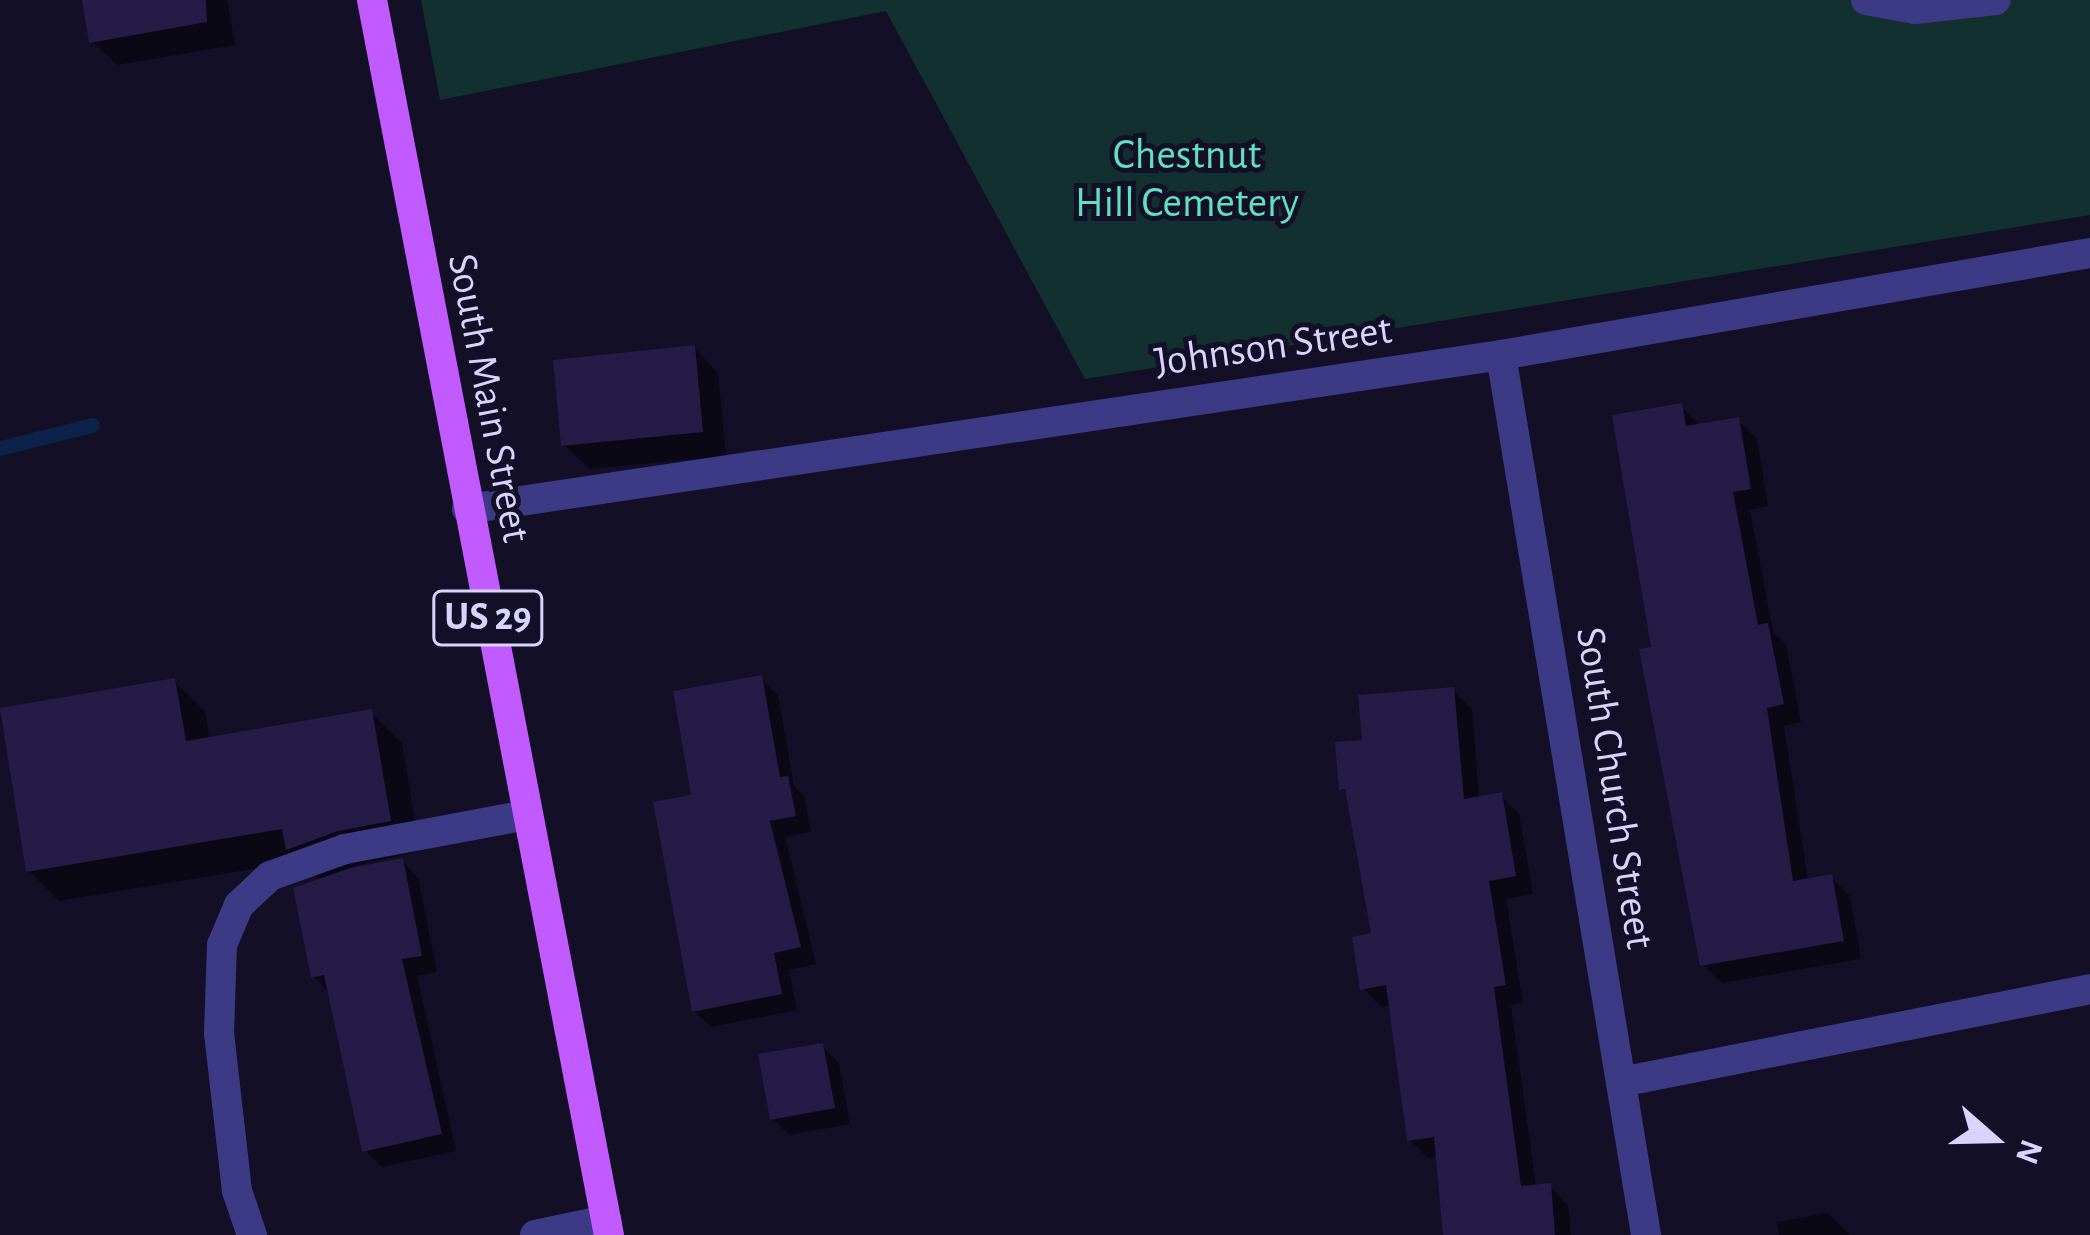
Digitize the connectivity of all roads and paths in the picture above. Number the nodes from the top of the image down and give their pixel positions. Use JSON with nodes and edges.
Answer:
{"nodes":[{"id":1,"x":372,"y":0,"type":"edge"},
{"id":2,"x":1866,"y":0,"type":"edge"},
{"id":3,"x":1996,"y":0,"type":"edge"},
{"id":4,"x":2090,"y":253,"type":"edge"},
{"id":5,"x":1501,"y":355,"type":"junction"},
{"id":6,"x":467,"y":509,"type":"junction"},
{"id":7,"x":527,"y":815,"type":"junction"},
{"id":8,"x":2090,"y":989,"type":"edge"},
{"id":9,"x":1621,"y":1082,"type":"junction"},
{"id":10,"x":607,"y":1228,"type":"edge"},
{"id":11,"x":252,"y":1235,"type":"edge"},
{"id":12,"x":535,"y":1235,"type":"edge"},
{"id":13,"x":1646,"y":1235,"type":"edge"}],
"edges":[{"from":1,"to":6,"type":"main road","name":"South Main Street","number":"US 29"},
{"from":2,"to":3,"type":"street"},
{"from":4,"to":5,"type":"street","name":"Johnson Street"},
{"from":5,"to":6,"type":"street","name":"Johnson Street"},
{"from":5,"to":9,"type":"street","name":"South Church Street"},
{"from":6,"to":7,"type":"main road","name":"South Main Street","number":"US 29"},
{"from":7,"to":10,"type":"main road","name":"South Main Street","number":"US 29"},
{"from":7,"to":11,"type":"street"},
{"from":8,"to":9,"type":"street"},
{"from":9,"to":13,"type":"street","name":"South Church Street"},
{"from":10,"to":12,"type":"street"}]}
